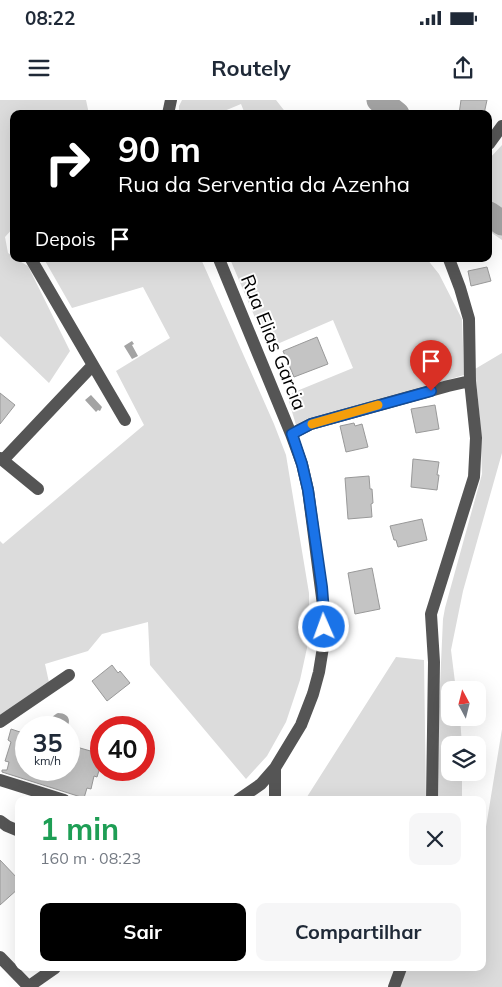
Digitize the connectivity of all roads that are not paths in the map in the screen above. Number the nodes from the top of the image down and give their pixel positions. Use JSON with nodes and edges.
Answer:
{"nodes":[{"id":1,"x":502,"y":126,"type":"edge"},
{"id":2,"x":492,"y":140,"type":"edge"},
{"id":3,"x":33,"y":262,"type":"edge"},
{"id":4,"x":220,"y":262,"type":"edge"},
{"id":5,"x":450,"y":262,"type":"edge"},
{"id":6,"x":93,"y":365,"type":"junction"},
{"id":7,"x":470,"y":381,"type":"junction"},
{"id":8,"x":124,"y":420,"type":"dead end"},
{"id":9,"x":292,"y":434,"type":"junction"},
{"id":10,"x":1,"y":459,"type":"edge"},
{"id":11,"x":38,"y":489,"type":"dead end"},
{"id":12,"x":69,"y":675,"type":"dead end"},
{"id":13,"x":0,"y":722,"type":"edge"},
{"id":14,"x":275,"y":768,"type":"junction"},
{"id":15,"x":0,"y":780,"type":"edge"},
{"id":16,"x":51,"y":796,"type":"edge"},
{"id":17,"x":244,"y":796,"type":"edge"},
{"id":18,"x":275,"y":796,"type":"edge"},
{"id":19,"x":432,"y":796,"type":"edge"},
{"id":20,"x":0,"y":821,"type":"edge"},
{"id":21,"x":15,"y":829,"type":"edge"},
{"id":22,"x":0,"y":957,"type":"edge"},
{"id":23,"x":52,"y":971,"type":"edge"},
{"id":24,"x":400,"y":971,"type":"edge"},
{"id":25,"x":28,"y":987,"type":"edge"},
{"id":26,"x":394,"y":987,"type":"edge"}],
"edges":[{"from":1,"to":2,"type":"street"},
{"from":3,"to":6,"type":"street"},
{"from":4,"to":9,"type":"street","name":"Rua Elias Garcia"},
{"from":5,"to":7,"type":"street"},
{"from":6,"to":8,"type":"street"},
{"from":6,"to":10,"type":"street"},
{"from":7,"to":9,"type":"street"},
{"from":7,"to":19,"type":"street"},
{"from":9,"to":14,"type":"street","name":"Rua Elias Garcia"},
{"from":10,"to":11,"type":"street"},
{"from":12,"to":13,"type":"street"},
{"from":14,"to":17,"type":"street","name":"Rua Elias Garcia"},
{"from":14,"to":18,"type":"street"},
{"from":15,"to":16,"type":"street"},
{"from":20,"to":21,"type":"street"},
{"from":22,"to":25,"type":"street"},
{"from":23,"to":25,"type":"street"},
{"from":24,"to":26,"type":"street"}]}
